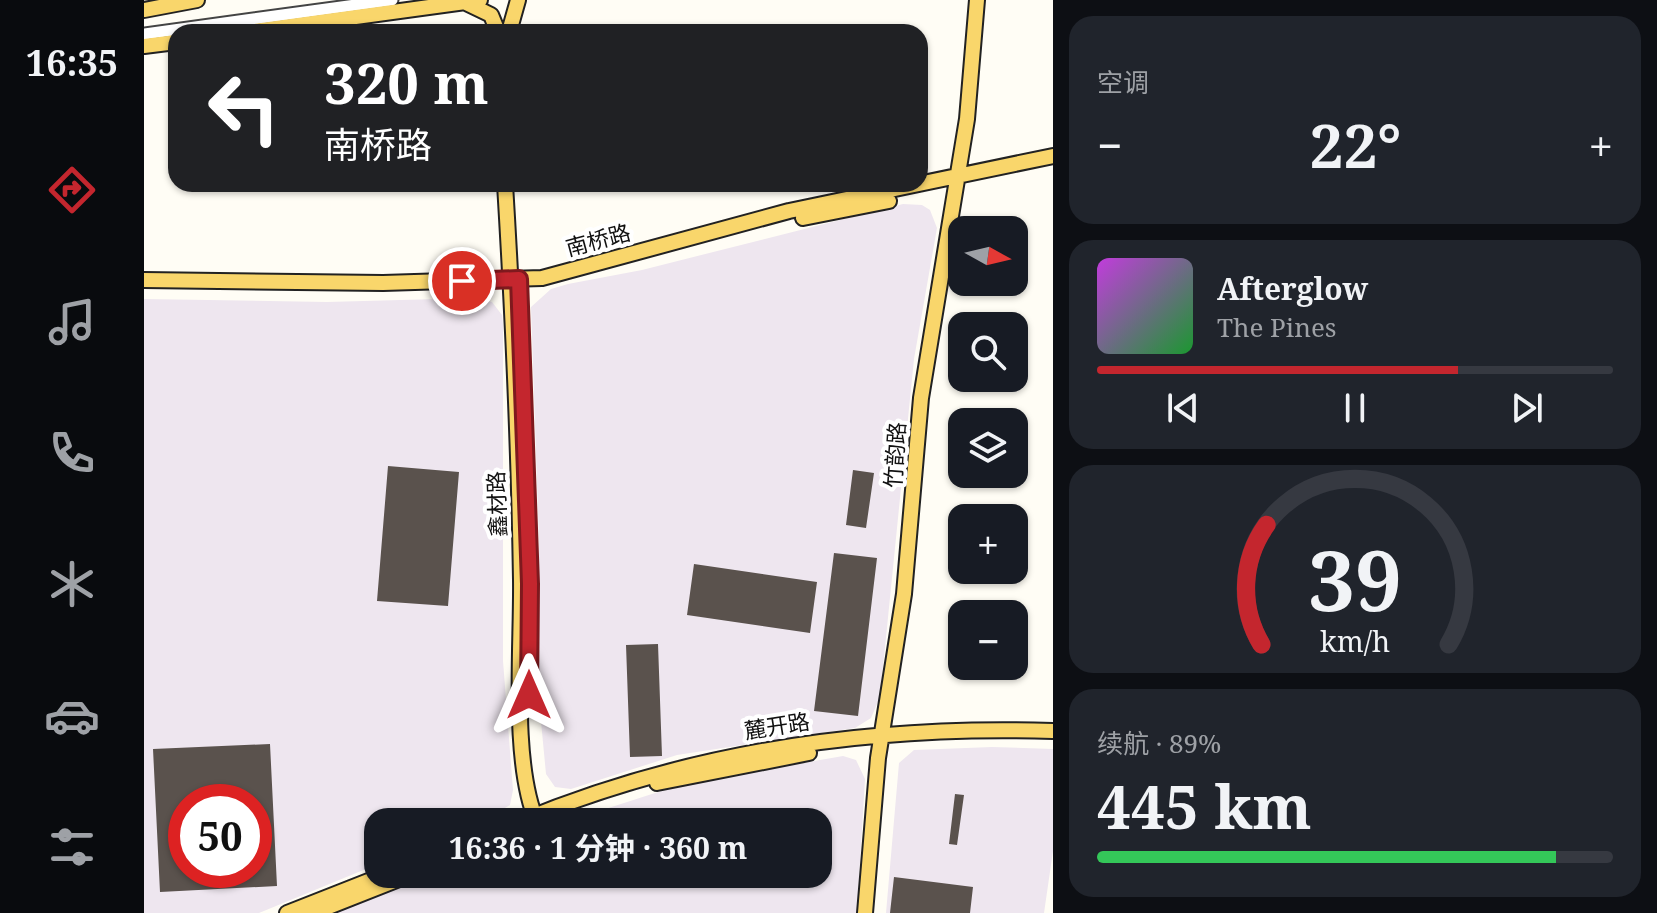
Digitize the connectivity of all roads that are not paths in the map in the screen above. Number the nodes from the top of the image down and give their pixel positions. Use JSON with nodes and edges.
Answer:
{"nodes":[{"id":1,"x":197,"y":0,"type":"edge"},
{"id":2,"x":356,"y":0,"type":"edge"},
{"id":3,"x":392,"y":0,"type":"edge"},
{"id":4,"x":480,"y":0,"type":"edge"},
{"id":5,"x":518,"y":0,"type":"edge"},
{"id":6,"x":977,"y":0,"type":"edge"},
{"id":7,"x":985,"y":0,"type":"edge"},
{"id":8,"x":462,"y":3,"type":"junction"},
{"id":9,"x":144,"y":10,"type":"edge"},
{"id":10,"x":197,"y":24,"type":"edge"},
{"id":11,"x":206,"y":24,"type":"edge"},
{"id":12,"x":306,"y":24,"type":"edge"},
{"id":13,"x":495,"y":24,"type":"edge"},
{"id":14,"x":511,"y":24,"type":"edge"},
{"id":15,"x":168,"y":28,"type":"edge"},
{"id":16,"x":168,"y":29,"type":"edge"},
{"id":17,"x":144,"y":32,"type":"edge"},
{"id":18,"x":168,"y":43,"type":"edge"},
{"id":19,"x":144,"y":46,"type":"edge"},
{"id":20,"x":1053,"y":156,"type":"edge"},
{"id":21,"x":1053,"y":165,"type":"edge"},
{"id":22,"x":961,"y":182,"type":"junction"},
{"id":23,"x":928,"y":188,"type":"edge"},
{"id":24,"x":506,"y":192,"type":"edge"},
{"id":25,"x":514,"y":192,"type":"edge"},
{"id":26,"x":902,"y":192,"type":"edge"},
{"id":27,"x":144,"y":280,"type":"edge"},
{"id":28,"x":515,"y":284,"type":"junction"},
{"id":29,"x":144,"y":289,"type":"edge"},
{"id":30,"x":1053,"y":731,"type":"edge"},
{"id":31,"x":885,"y":738,"type":"junction"},
{"id":32,"x":1053,"y":741,"type":"edge"},
{"id":33,"x":534,"y":808,"type":"edge"},
{"id":34,"x":575,"y":808,"type":"edge"},
{"id":35,"x":364,"y":882,"type":"edge"},
{"id":36,"x":376,"y":888,"type":"edge"},
{"id":37,"x":287,"y":913,"type":"edge"},
{"id":38,"x":313,"y":913,"type":"edge"},
{"id":39,"x":865,"y":913,"type":"edge"},
{"id":40,"x":873,"y":913,"type":"edge"}],
"edges":[{"from":1,"to":9,"type":"main road"},
{"from":2,"to":10,"type":"street"},
{"from":3,"to":11,"type":"street"},
{"from":4,"to":8,"type":"main road"},
{"from":5,"to":14,"type":"main road"},
{"from":6,"to":22,"type":"main road","name":"竹韵路"},
{"from":7,"to":22,"type":"main road","name":"竹韵路"},
{"from":8,"to":12,"type":"main road"},
{"from":8,"to":13,"type":"main road"},
{"from":15,"to":17,"type":"street"},
{"from":16,"to":17,"type":"street"},
{"from":18,"to":19,"type":"main road"},
{"from":20,"to":22,"type":"main road","name":"南桥路"},
{"from":21,"to":22,"type":"main road","name":"南桥路"},
{"from":22,"to":23,"type":"main road","name":"南桥路"},
{"from":22,"to":31,"type":"main road","name":"竹韵路"},
{"from":24,"to":28,"type":"main road","name":"鑫材路"},
{"from":25,"to":28,"type":"main road","name":"鑫材路"},
{"from":26,"to":28,"type":"main road","name":"南桥路"},
{"from":27,"to":28,"type":"main road","name":"南桥路"},
{"from":28,"to":29,"type":"main road","name":"南桥路"},
{"from":28,"to":33,"type":"main road","name":"鑫材路"},
{"from":30,"to":31,"type":"main road","name":"麓开路"},
{"from":31,"to":32,"type":"main road","name":"麓开路"},
{"from":31,"to":34,"type":"main road","name":"麓开路"},
{"from":31,"to":39,"type":"main road","name":"竹韵路"},
{"from":31,"to":40,"type":"main road","name":"竹韵路"},
{"from":35,"to":37,"type":"main road"},
{"from":36,"to":38,"type":"main road"}]}
